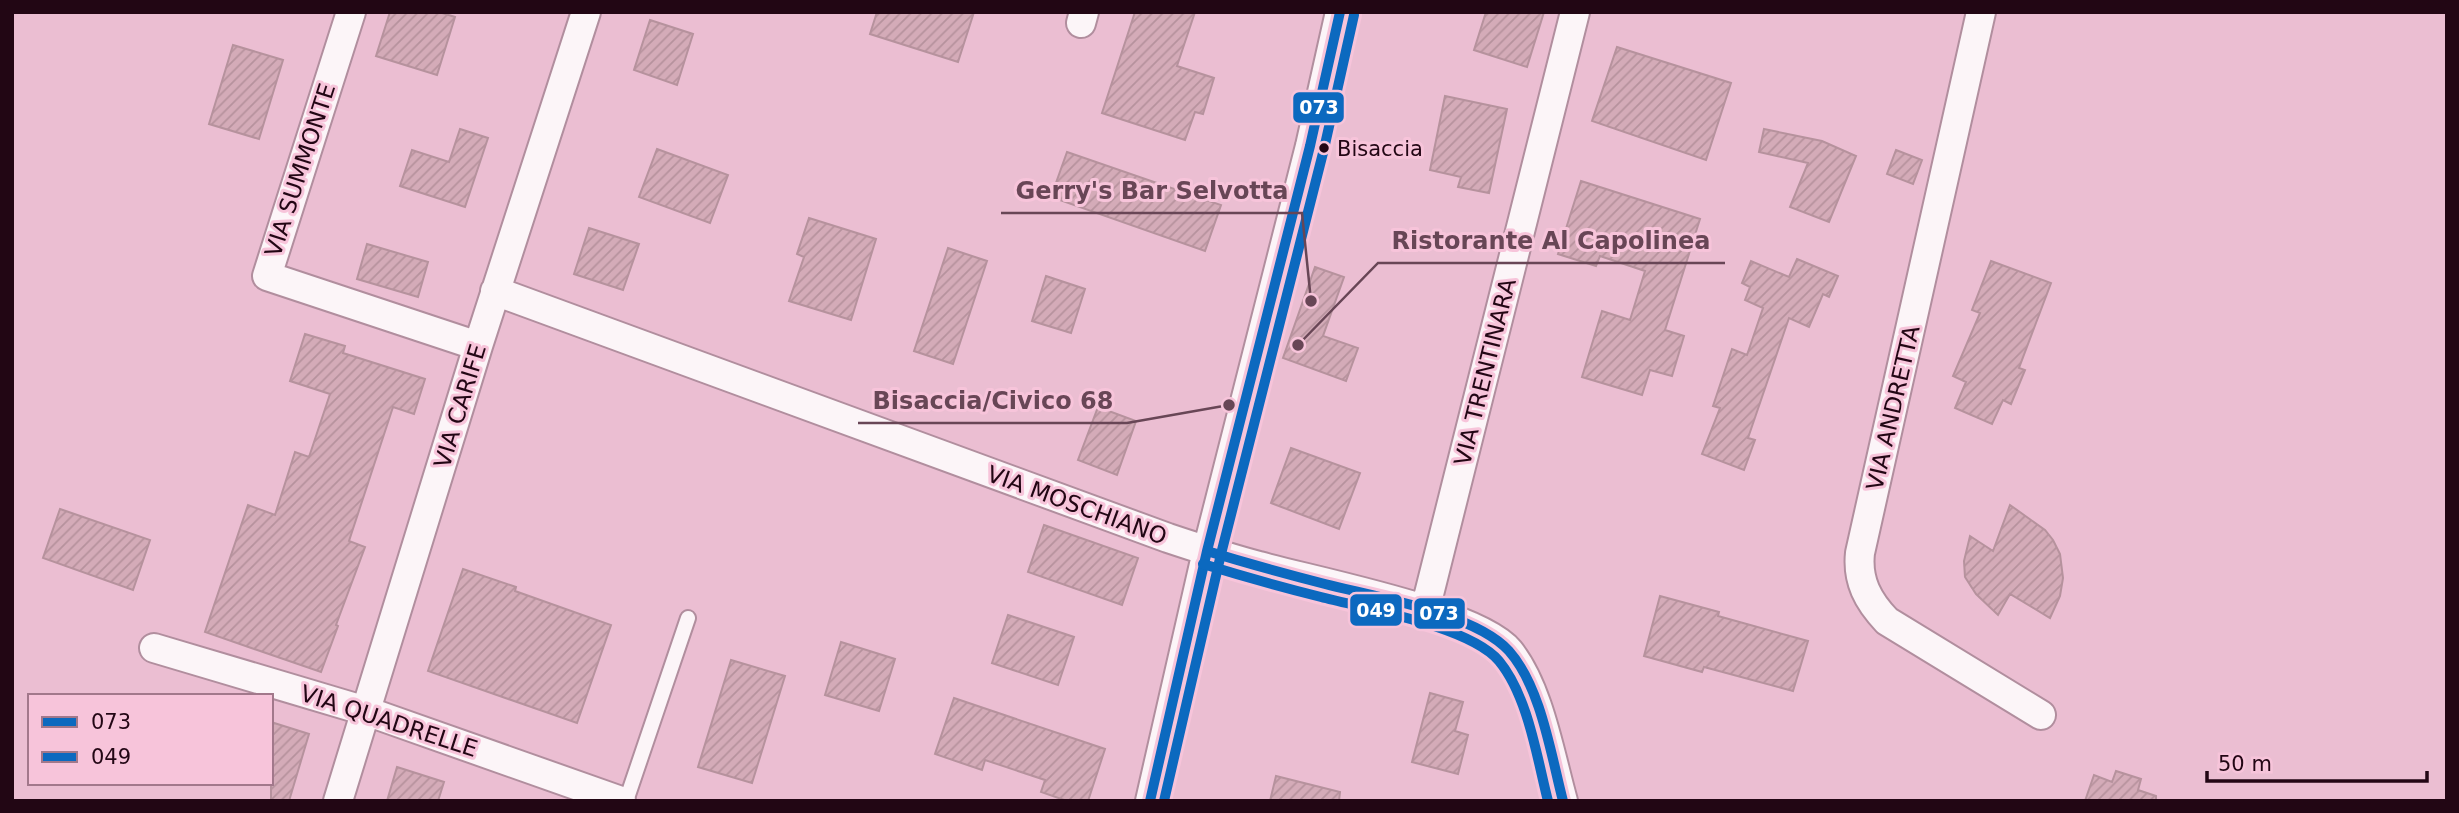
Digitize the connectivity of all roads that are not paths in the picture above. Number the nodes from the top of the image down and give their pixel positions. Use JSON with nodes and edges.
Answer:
{"nodes":[{"id":1,"x":351,"y":12,"type":"edge"},
{"id":2,"x":586,"y":12,"type":"edge"},
{"id":3,"x":1340,"y":12,"type":"edge"},
{"id":4,"x":1575,"y":12,"type":"edge"},
{"id":5,"x":1981,"y":12,"type":"edge"},
{"id":6,"x":495,"y":292,"type":"junction"},
{"id":7,"x":478,"y":346,"type":"junction"},
{"id":8,"x":1208,"y":551,"type":"junction"},
{"id":9,"x":1425,"y":610,"type":"junction"},
{"id":10,"x":688,"y":618,"type":"dead end"},
{"id":11,"x":154,"y":648,"type":"dead end"},
{"id":12,"x":366,"y":711,"type":"junction"},
{"id":13,"x":2041,"y":715,"type":"dead end"},
{"id":14,"x":338,"y":801,"type":"edge"},
{"id":15,"x":623,"y":801,"type":"edge"},
{"id":16,"x":1150,"y":801,"type":"edge"},
{"id":17,"x":1563,"y":801,"type":"edge"}],
"edges":[{"from":1,"to":7,"type":"street","name":"VIA SUMMONTE"},
{"from":2,"to":6,"type":"street","name":"VIA CARIFE"},
{"from":3,"to":8,"type":"street"},
{"from":4,"to":9,"type":"street","name":"VIA TRENTINARA"},
{"from":5,"to":13,"type":"street","name":"VIA ANDRETTA"},
{"from":6,"to":7,"type":"street","name":"VIA CARIFE"},
{"from":6,"to":8,"type":"street","name":"VIA MOSCHIANO"},
{"from":7,"to":12,"type":"street","name":"VIA CARIFE"},
{"from":8,"to":9,"type":"street","name":"VIA MOSCHIANO"},
{"from":8,"to":16,"type":"street"},
{"from":9,"to":17,"type":"street","name":"VIA MOSCHIANO"},
{"from":10,"to":15,"type":"lane"},
{"from":11,"to":12,"type":"street","name":"VIA QUADRELLE"},
{"from":12,"to":14,"type":"street","name":"VIA CARIFE"},
{"from":12,"to":15,"type":"street","name":"VIA QUADRELLE"}]}
